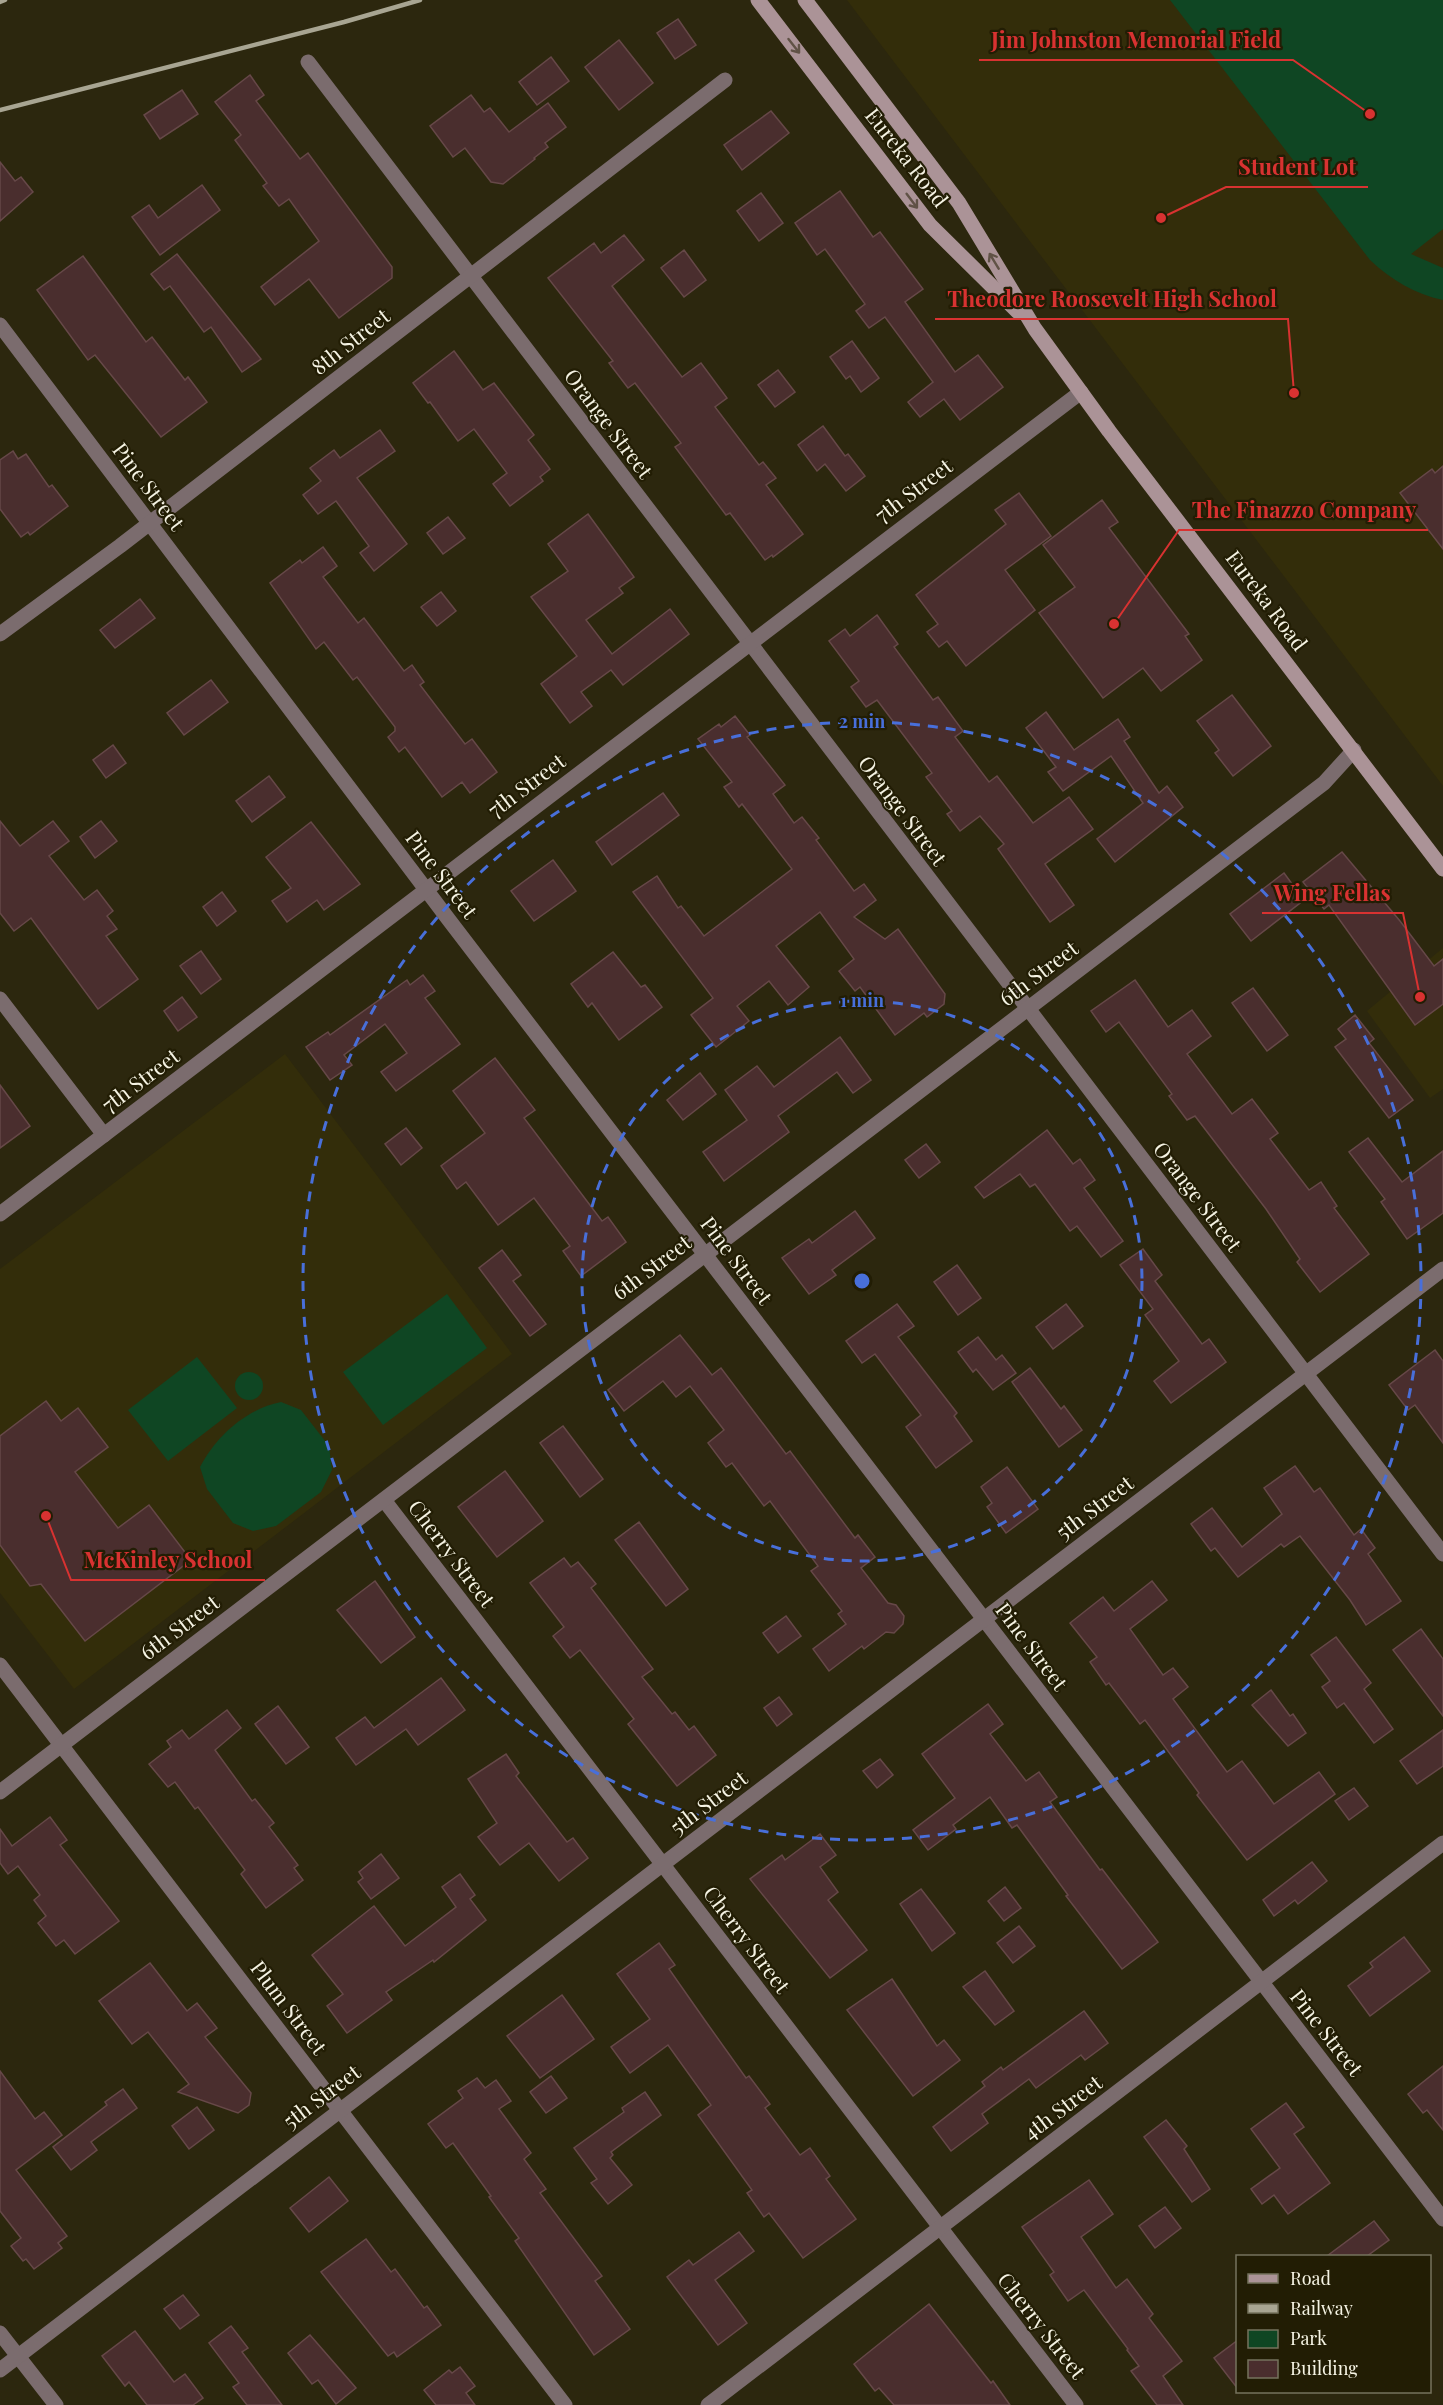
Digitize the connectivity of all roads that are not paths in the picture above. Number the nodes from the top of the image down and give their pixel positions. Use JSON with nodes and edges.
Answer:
{"nodes":[{"id":1,"x":758,"y":0,"type":"edge"},
{"id":2,"x":805,"y":0,"type":"edge"},
{"id":3,"x":308,"y":62,"type":"dead end"},
{"id":4,"x":725,"y":80,"type":"dead end"},
{"id":5,"x":468,"y":276,"type":"junction"},
{"id":6,"x":0,"y":325,"type":"edge"},
{"id":7,"x":1035,"y":329,"type":"junction"},
{"id":8,"x":1081,"y":392,"type":"junction"},
{"id":9,"x":149,"y":524,"type":"junction"},
{"id":10,"x":0,"y":634,"type":"edge"},
{"id":11,"x":749,"y":644,"type":"junction"},
{"id":12,"x":1354,"y":750,"type":"junction"},
{"id":13,"x":1443,"y":868,"type":"edge"},
{"id":14,"x":426,"y":890,"type":"junction"},
{"id":15,"x":0,"y":999,"type":"edge"},
{"id":16,"x":1027,"y":1009,"type":"junction"},
{"id":17,"x":104,"y":1135,"type":"junction"},
{"id":18,"x":0,"y":1214,"type":"edge"},
{"id":19,"x":705,"y":1255,"type":"junction"},
{"id":20,"x":1443,"y":1269,"type":"edge"},
{"id":21,"x":1305,"y":1374,"type":"junction"},
{"id":22,"x":384,"y":1500,"type":"junction"},
{"id":23,"x":1443,"y":1554,"type":"edge"},
{"id":24,"x":984,"y":1619,"type":"junction"},
{"id":25,"x":0,"y":1665,"type":"edge"},
{"id":26,"x":62,"y":1745,"type":"junction"},
{"id":27,"x":0,"y":1792,"type":"edge"},
{"id":28,"x":1443,"y":1844,"type":"edge"},
{"id":29,"x":662,"y":1865,"type":"junction"},
{"id":30,"x":1261,"y":1983,"type":"junction"},
{"id":31,"x":340,"y":2110,"type":"junction"},
{"id":32,"x":1443,"y":2219,"type":"edge"},
{"id":33,"x":939,"y":2229,"type":"junction"},
{"id":34,"x":0,"y":2333,"type":"edge"},
{"id":35,"x":18,"y":2356,"type":"junction"},
{"id":36,"x":0,"y":2370,"type":"edge"},
{"id":37,"x":56,"y":2405,"type":"edge"},
{"id":38,"x":566,"y":2405,"type":"edge"},
{"id":39,"x":708,"y":2405,"type":"edge"},
{"id":40,"x":1076,"y":2405,"type":"edge"}],
"edges":[{"from":1,"to":7,"type":"main road","name":"Eureka Road","one_way":true},
{"from":7,"to":2,"type":"main road","name":"Eureka Road","one_way":true},
{"from":3,"to":5,"type":"street","name":"Orange Street"},
{"from":4,"to":5,"type":"street","name":"8th Street"},
{"from":5,"to":9,"type":"street","name":"8th Street"},
{"from":5,"to":11,"type":"street","name":"Orange Street"},
{"from":6,"to":9,"type":"street","name":"Pine Street"},
{"from":7,"to":8,"type":"main road","name":"Eureka Road"},
{"from":8,"to":11,"type":"street","name":"7th Street"},
{"from":8,"to":12,"type":"main road","name":"Eureka Road"},
{"from":9,"to":10,"type":"street","name":"8th Street"},
{"from":9,"to":14,"type":"street","name":"Pine Street"},
{"from":11,"to":14,"type":"street","name":"7th Street"},
{"from":11,"to":16,"type":"street","name":"Orange Street"},
{"from":12,"to":13,"type":"main road","name":"Eureka Road"},
{"from":12,"to":16,"type":"street","name":"6th Street"},
{"from":14,"to":17,"type":"street","name":"7th Street"},
{"from":14,"to":19,"type":"street","name":"Pine Street"},
{"from":15,"to":17,"type":"street"},
{"from":16,"to":19,"type":"street","name":"6th Street"},
{"from":16,"to":21,"type":"street","name":"Orange Street"},
{"from":17,"to":18,"type":"street","name":"7th Street"},
{"from":19,"to":22,"type":"street","name":"6th Street"},
{"from":19,"to":24,"type":"street","name":"Pine Street"},
{"from":20,"to":21,"type":"street","name":"5th Street"},
{"from":21,"to":23,"type":"street","name":"Orange Street"},
{"from":21,"to":24,"type":"street","name":"5th Street"},
{"from":22,"to":26,"type":"street","name":"6th Street"},
{"from":22,"to":29,"type":"street","name":"Cherry Street"},
{"from":24,"to":29,"type":"street","name":"5th Street"},
{"from":24,"to":30,"type":"street","name":"Pine Street"},
{"from":25,"to":26,"type":"street","name":"Plum Street"},
{"from":26,"to":27,"type":"street","name":"6th Street"},
{"from":26,"to":31,"type":"street","name":"Plum Street"},
{"from":28,"to":30,"type":"street","name":"4th Street"},
{"from":29,"to":31,"type":"street","name":"5th Street"},
{"from":29,"to":33,"type":"street","name":"Cherry Street"},
{"from":30,"to":32,"type":"street","name":"Pine Street"},
{"from":30,"to":33,"type":"street","name":"4th Street"},
{"from":31,"to":35,"type":"street","name":"5th Street"},
{"from":31,"to":38,"type":"street","name":"Plum Street"},
{"from":33,"to":39,"type":"street","name":"4th Street"},
{"from":33,"to":40,"type":"street","name":"Cherry Street"},
{"from":34,"to":35,"type":"street"},
{"from":35,"to":36,"type":"street","name":"5th Street"},
{"from":35,"to":37,"type":"street"}]}
